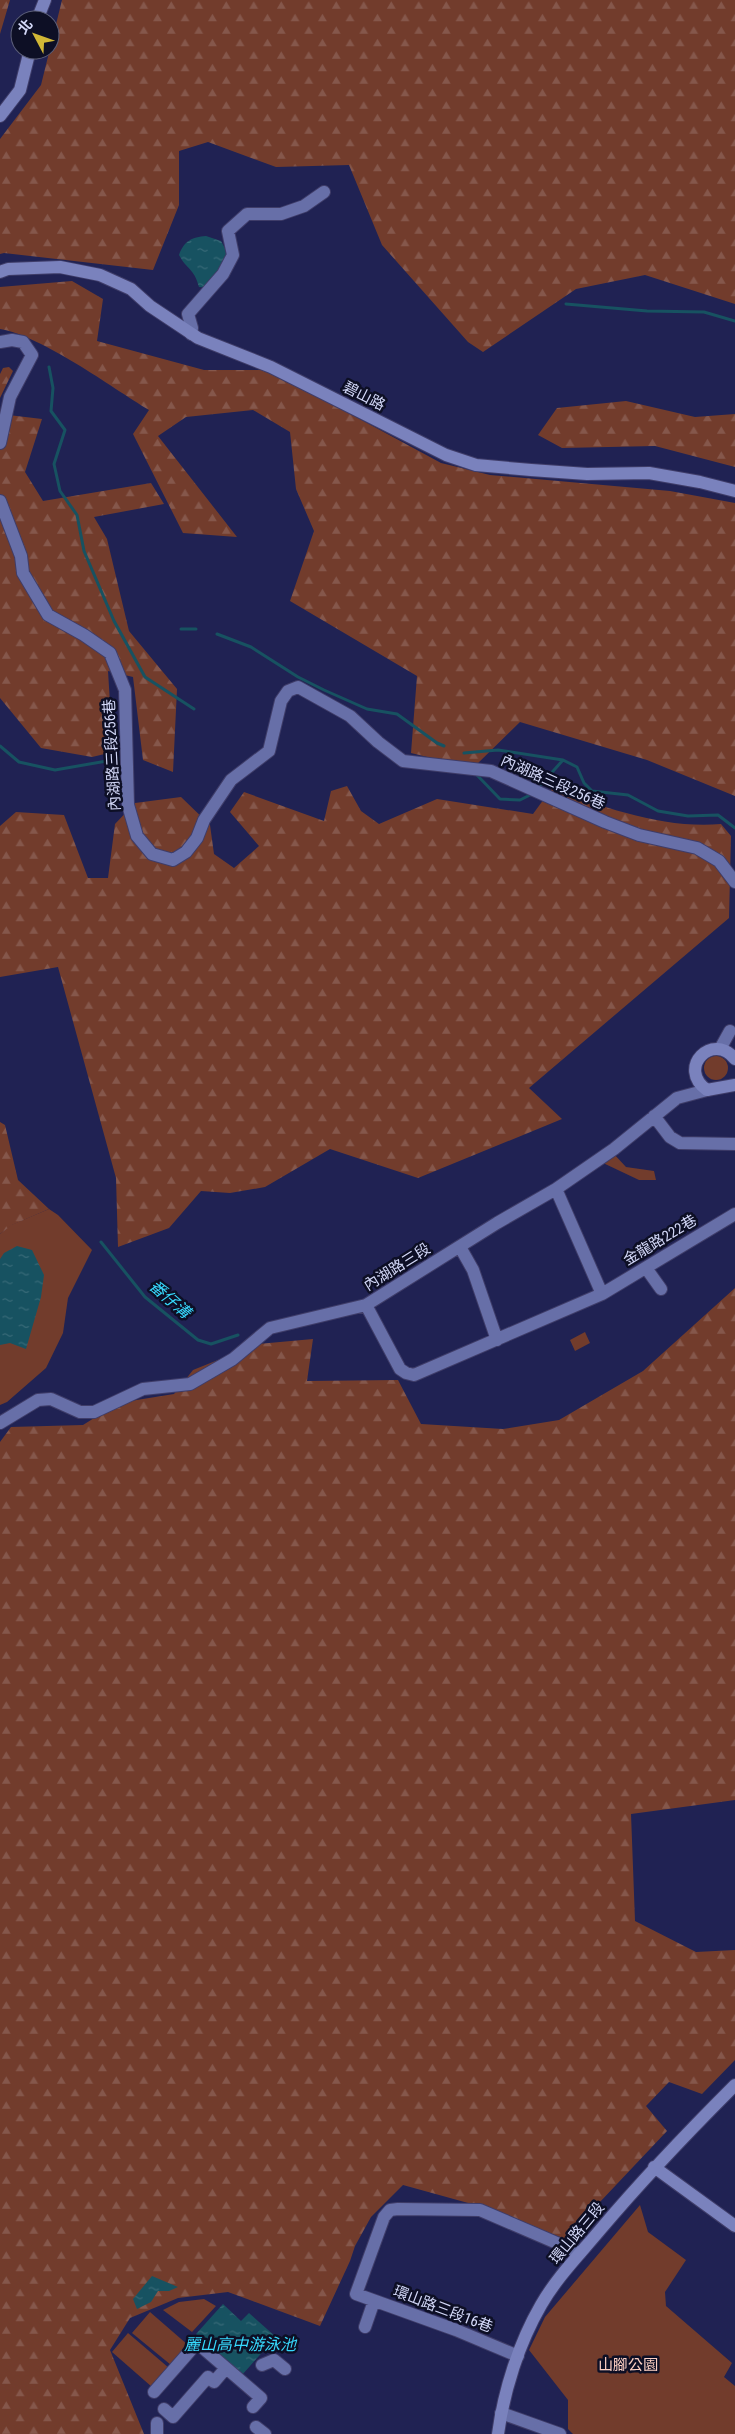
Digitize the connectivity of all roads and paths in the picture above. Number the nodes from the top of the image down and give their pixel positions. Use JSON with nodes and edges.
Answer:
{"nodes":[{"id":1,"x":28,"y":60,"type":"edge"},
{"id":2,"x":0,"y":116,"type":"edge"},
{"id":3,"x":324,"y":192,"type":"dead end"},
{"id":4,"x":0,"y":272,"type":"edge"},
{"id":5,"x":191,"y":334,"type":"junction"},
{"id":6,"x":0,"y":342,"type":"edge"},
{"id":7,"x":0,"y":443,"type":"edge"},
{"id":8,"x":735,"y":491,"type":"edge"},
{"id":9,"x":0,"y":501,"type":"edge"},
{"id":10,"x":735,"y":882,"type":"edge"},
{"id":11,"x":730,"y":1031,"type":"dead end"},
{"id":12,"x":720,"y":1049,"type":"junction"},
{"id":13,"x":735,"y":1059,"type":"edge"},
{"id":14,"x":735,"y":1085,"type":"edge"},
{"id":15,"x":707,"y":1090,"type":"junction"},
{"id":16,"x":654,"y":1116,"type":"junction"},
{"id":17,"x":735,"y":1144,"type":"edge"},
{"id":18,"x":556,"y":1189,"type":"junction"},
{"id":19,"x":735,"y":1214,"type":"edge"},
{"id":20,"x":460,"y":1247,"type":"junction"},
{"id":21,"x":646,"y":1268,"type":"junction"},
{"id":22,"x":661,"y":1288,"type":"dead end"},
{"id":23,"x":602,"y":1294,"type":"junction"},
{"id":24,"x":366,"y":1305,"type":"junction"},
{"id":25,"x":497,"y":1340,"type":"junction"},
{"id":26,"x":0,"y":1423,"type":"edge"},
{"id":27,"x":735,"y":2085,"type":"edge"},
{"id":28,"x":654,"y":2167,"type":"junction"},
{"id":29,"x":735,"y":2226,"type":"edge"},
{"id":30,"x":580,"y":2253,"type":"junction"},
{"id":31,"x":374,"y":2301,"type":"junction"},
{"id":32,"x":365,"y":2328,"type":"dead end"},
{"id":33,"x":518,"y":2356,"type":"junction"},
{"id":34,"x":262,"y":2365,"type":"dead end"},
{"id":35,"x":226,"y":2368,"type":"junction"},
{"id":36,"x":285,"y":2369,"type":"dead end"},
{"id":37,"x":154,"y":2392,"type":"dead end"},
{"id":38,"x":253,"y":2407,"type":"dead end"},
{"id":39,"x":164,"y":2409,"type":"dead end"},
{"id":40,"x":500,"y":2413,"type":"junction"},
{"id":41,"x":498,"y":2434,"type":"edge"},
{"id":42,"x":560,"y":2434,"type":"edge"}],
"edges":[{"from":1,"to":2,"type":"street"},
{"from":3,"to":5,"type":"street"},
{"from":4,"to":5,"type":"street","name":"碧山路"},
{"from":5,"to":8,"type":"street","name":"碧山路"},
{"from":6,"to":7,"type":"street"},
{"from":9,"to":10,"type":"street","name":"內湖路三段256巷"},
{"from":11,"to":12,"type":"street"},
{"from":12,"to":13,"type":"street"},
{"from":12,"to":15,"type":"street"},
{"from":14,"to":15,"type":"street"},
{"from":15,"to":16,"type":"street","name":"內湖路三段"},
{"from":16,"to":17,"type":"street"},
{"from":16,"to":18,"type":"street","name":"內湖路三段"},
{"from":18,"to":20,"type":"street","name":"內湖路三段"},
{"from":18,"to":23,"type":"street"},
{"from":19,"to":21,"type":"street","name":"金龍路222巷"},
{"from":20,"to":24,"type":"street","name":"內湖路三段"},
{"from":20,"to":25,"type":"street"},
{"from":21,"to":22,"type":"street"},
{"from":21,"to":23,"type":"street","name":"金龍路222巷"},
{"from":23,"to":25,"type":"street","name":"金龍路222巷"},
{"from":24,"to":25,"type":"street","name":"金龍路222巷"},
{"from":24,"to":26,"type":"street","name":"內湖路三段"},
{"from":27,"to":28,"type":"street","name":"環山路三段"},
{"from":28,"to":29,"type":"street"},
{"from":28,"to":30,"type":"street","name":"環山路三段"},
{"from":30,"to":31,"type":"street","name":"環山路三段16巷"},
{"from":30,"to":33,"type":"street","name":"環山路三段"},
{"from":31,"to":32,"type":"street"},
{"from":31,"to":33,"type":"street","name":"環山路三段16巷"},
{"from":33,"to":40,"type":"street","name":"環山路三段"},
{"from":34,"to":36,"type":"street"},
{"from":35,"to":37,"type":"street"},
{"from":35,"to":38,"type":"street"},
{"from":35,"to":39,"type":"street"},
{"from":40,"to":41,"type":"street","name":"環山路三段"},
{"from":40,"to":42,"type":"street"}]}
